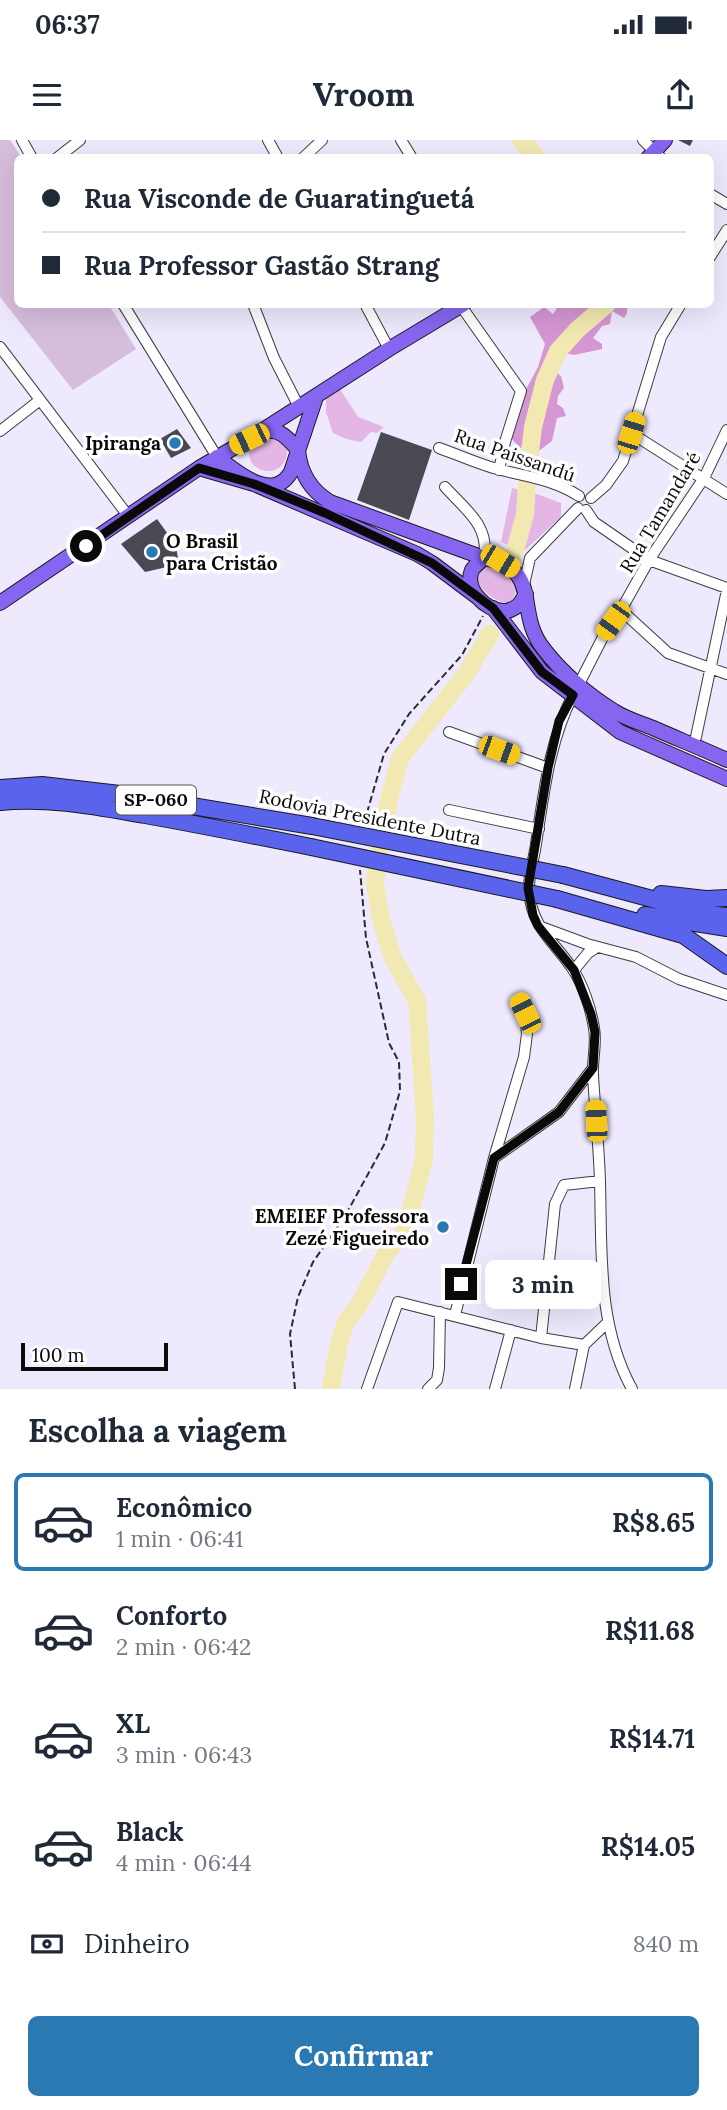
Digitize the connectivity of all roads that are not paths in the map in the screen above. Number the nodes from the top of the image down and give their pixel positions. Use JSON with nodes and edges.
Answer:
{"nodes":[{"id":1,"x":80,"y":140,"type":"edge"},
{"id":2,"x":322,"y":140,"type":"edge"},
{"id":3,"x":62,"y":154,"type":"edge"},
{"id":4,"x":307,"y":154,"type":"edge"},
{"id":5,"x":727,"y":230,"type":"edge"},
{"id":6,"x":714,"y":251,"type":"edge"},
{"id":7,"x":125,"y":308,"type":"edge"},
{"id":8,"x":255,"y":308,"type":"edge"},
{"id":9,"x":367,"y":308,"type":"edge"},
{"id":10,"x":458,"y":308,"type":"edge"},
{"id":11,"x":465,"y":308,"type":"edge"},
{"id":12,"x":679,"y":308,"type":"edge"},
{"id":13,"x":0,"y":347,"type":"edge"},
{"id":14,"x":389,"y":349,"type":"junction"},
{"id":15,"x":316,"y":397,"type":"junction"},
{"id":16,"x":40,"y":400,"type":"junction"},
{"id":17,"x":299,"y":407,"type":"junction"},
{"id":18,"x":727,"y":430,"type":"edge"},
{"id":19,"x":0,"y":431,"type":"edge"},
{"id":20,"x":631,"y":433,"type":"junction"},
{"id":21,"x":254,"y":436,"type":"junction"},
{"id":22,"x":439,"y":448,"type":"dead end"},
{"id":23,"x":298,"y":450,"type":"junction"},
{"id":24,"x":217,"y":457,"type":"junction"},
{"id":25,"x":199,"y":468,"type":"junction"},
{"id":26,"x":499,"y":470,"type":"junction"},
{"id":27,"x":704,"y":478,"type":"junction"},
{"id":28,"x":254,"y":484,"type":"junction"},
{"id":29,"x":445,"y":488,"type":"dead end"},
{"id":30,"x":727,"y":494,"type":"edge"},
{"id":31,"x":579,"y":496,"type":"junction"},
{"id":32,"x":591,"y":498,"type":"junction"},
{"id":33,"x":582,"y":509,"type":"junction"},
{"id":34,"x":129,"y":517,"type":"junction"},
{"id":35,"x":484,"y":558,"type":"junction"},
{"id":36,"x":649,"y":561,"type":"junction"},
{"id":37,"x":727,"y":589,"type":"edge"},
{"id":38,"x":525,"y":590,"type":"junction"},
{"id":39,"x":476,"y":596,"type":"junction"},
{"id":40,"x":0,"y":603,"type":"edge"},
{"id":41,"x":491,"y":607,"type":"junction"},
{"id":42,"x":621,"y":610,"type":"junction"},
{"id":43,"x":711,"y":668,"type":"junction"},
{"id":44,"x":727,"y":674,"type":"edge"},
{"id":45,"x":576,"y":690,"type":"junction"},
{"id":46,"x":449,"y":732,"type":"dead end"},
{"id":47,"x":696,"y":737,"type":"dead end"},
{"id":48,"x":727,"y":760,"type":"edge"},
{"id":49,"x":548,"y":768,"type":"junction"},
{"id":50,"x":727,"y":779,"type":"edge"},
{"id":51,"x":0,"y":788,"type":"edge"},
{"id":52,"x":0,"y":802,"type":"edge"},
{"id":53,"x":449,"y":810,"type":"dead end"},
{"id":54,"x":539,"y":828,"type":"junction"},
{"id":55,"x":563,"y":875,"type":"junction"},
{"id":56,"x":727,"y":898,"type":"edge"},
{"id":57,"x":556,"y":899,"type":"junction"},
{"id":58,"x":727,"y":916,"type":"edge"},
{"id":59,"x":538,"y":926,"type":"junction"},
{"id":60,"x":727,"y":928,"type":"edge"},
{"id":61,"x":597,"y":947,"type":"junction"},
{"id":62,"x":727,"y":966,"type":"edge"},
{"id":63,"x":574,"y":970,"type":"junction"},
{"id":64,"x":727,"y":995,"type":"edge"},
{"id":65,"x":519,"y":1000,"type":"dead end"},
{"id":66,"x":593,"y":1068,"type":"junction"},
{"id":67,"x":494,"y":1158,"type":"junction"},
{"id":68,"x":600,"y":1181,"type":"junction"},
{"id":69,"x":440,"y":1312,"type":"junction"},
{"id":70,"x":455,"y":1315,"type":"junction"},
{"id":71,"x":607,"y":1323,"type":"junction"},
{"id":72,"x":510,"y":1330,"type":"junction"},
{"id":73,"x":541,"y":1338,"type":"junction"},
{"id":74,"x":583,"y":1345,"type":"junction"},
{"id":75,"x":367,"y":1389,"type":"edge"},
{"id":76,"x":428,"y":1389,"type":"edge"},
{"id":77,"x":495,"y":1389,"type":"edge"},
{"id":78,"x":575,"y":1389,"type":"edge"},
{"id":79,"x":632,"y":1389,"type":"edge"}],
"edges":[{"from":1,"to":3,"type":"street"},
{"from":2,"to":4,"type":"street"},
{"from":5,"to":6,"type":"street"},
{"from":7,"to":24,"type":"street"},
{"from":8,"to":17,"type":"street"},
{"from":9,"to":14,"type":"street"},
{"from":10,"to":14,"type":"main road"},
{"from":11,"to":26,"type":"street"},
{"from":12,"to":20,"type":"street"},
{"from":13,"to":16,"type":"street"},
{"from":14,"to":15,"type":"main road"},
{"from":15,"to":17,"type":"main road"},
{"from":15,"to":23,"type":"main road"},
{"from":16,"to":19,"type":"street"},
{"from":16,"to":34,"type":"street"},
{"from":17,"to":21,"type":"main road"},
{"from":18,"to":27,"type":"street","name":"Rua Tamandaré"},
{"from":20,"to":27,"type":"street"},
{"from":20,"to":32,"type":"street"},
{"from":21,"to":23,"type":"main road"},
{"from":21,"to":24,"type":"main road"},
{"from":21,"to":28,"type":"main road"},
{"from":22,"to":26,"type":"street","name":"Rua Paissandú"},
{"from":23,"to":28,"type":"main road"},
{"from":23,"to":35,"type":"main road"},
{"from":24,"to":25,"type":"main road"},
{"from":24,"to":28,"type":"main road"},
{"from":25,"to":28,"type":"main road"},
{"from":25,"to":34,"type":"main road"},
{"from":26,"to":31,"type":"street","name":"Rua Paissandú"},
{"from":27,"to":30,"type":"street"},
{"from":27,"to":36,"type":"street","name":"Rua Tamandaré"},
{"from":28,"to":39,"type":"main road"},
{"from":29,"to":35,"type":"street"},
{"from":31,"to":32,"type":"street"},
{"from":31,"to":33,"type":"street"},
{"from":32,"to":33,"type":"street"},
{"from":33,"to":36,"type":"street","name":"Rua Paissandú"},
{"from":33,"to":38,"type":"street"},
{"from":34,"to":40,"type":"main road"},
{"from":35,"to":38,"type":"main road"},
{"from":35,"to":39,"type":"main road"},
{"from":36,"to":37,"type":"street","name":"Rua Paissandú"},
{"from":36,"to":42,"type":"street","name":"Rua Tamandaré"},
{"from":37,"to":43,"type":"street"},
{"from":38,"to":41,"type":"main road"},
{"from":38,"to":45,"type":"main road"},
{"from":39,"to":41,"type":"main road"},
{"from":41,"to":45,"type":"main road"},
{"from":42,"to":43,"type":"street"},
{"from":42,"to":45,"type":"street","name":"Rua Tamandaré"},
{"from":43,"to":44,"type":"street"},
{"from":43,"to":47,"type":"street"},
{"from":45,"to":48,"type":"main road"},
{"from":45,"to":49,"type":"street","name":"Rua Tamandaré"},
{"from":45,"to":50,"type":"main road"},
{"from":46,"to":49,"type":"street"},
{"from":49,"to":54,"type":"street","name":"Rua Tamandaré"},
{"from":51,"to":55,"type":"highway","name":"Rodovia Presidente Dutra","number":"SP-060","bridge":true},
{"from":52,"to":57,"type":"highway","name":"Rodovia Presidente Dutra","number":"SP-060","bridge":true},
{"from":53,"to":54,"type":"street"},
{"from":54,"to":59,"type":"street","name":"Rua Tamandaré"},
{"from":55,"to":56,"type":"highway"},
{"from":55,"to":58,"type":"highway","name":"Rodovia Presidente Dutra","number":"SP-060"},
{"from":57,"to":60,"type":"highway","name":"Rodovia Presidente Dutra","number":"SP-060"},
{"from":57,"to":62,"type":"highway"},
{"from":59,"to":61,"type":"street"},
{"from":59,"to":63,"type":"street","name":"Rua Tamandaré"},
{"from":61,"to":63,"type":"street"},
{"from":61,"to":64,"type":"street"},
{"from":63,"to":66,"type":"street","name":"Rua Tamandaré"},
{"from":65,"to":67,"type":"street"},
{"from":66,"to":67,"type":"street"},
{"from":66,"to":68,"type":"street","name":"Rua Tamandaré"},
{"from":67,"to":70,"type":"street"},
{"from":68,"to":71,"type":"street","name":"Rua Tamandaré"},
{"from":68,"to":73,"type":"street"},
{"from":69,"to":70,"type":"street"},
{"from":69,"to":75,"type":"street"},
{"from":69,"to":76,"type":"street"},
{"from":70,"to":72,"type":"street"},
{"from":71,"to":74,"type":"street"},
{"from":71,"to":79,"type":"street","name":"Rua Tamandaré"},
{"from":72,"to":73,"type":"street"},
{"from":72,"to":77,"type":"street"},
{"from":73,"to":74,"type":"street"},
{"from":74,"to":78,"type":"street"}]}
